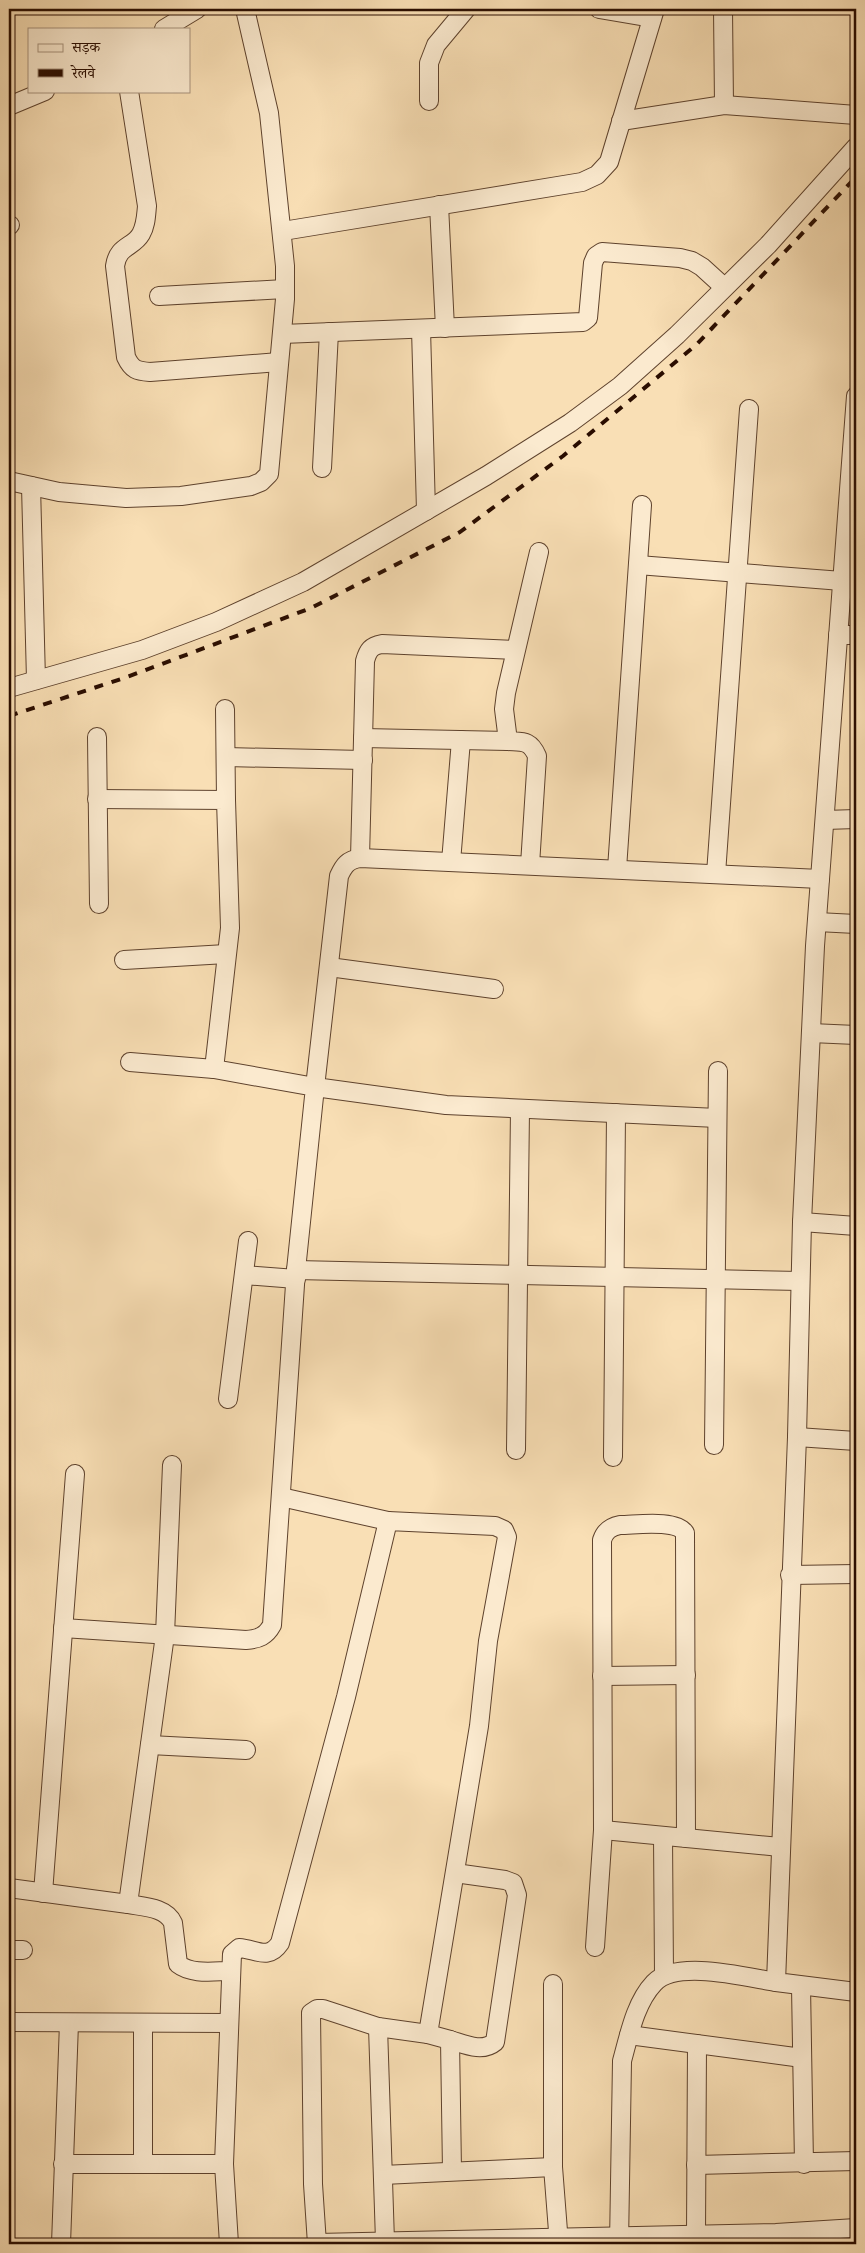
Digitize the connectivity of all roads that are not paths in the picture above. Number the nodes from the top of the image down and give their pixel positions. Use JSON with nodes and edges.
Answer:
{"nodes":[{"id":1,"x":197,"y":9,"type":"edge"},
{"id":2,"x":245,"y":9,"type":"edge"},
{"id":3,"x":466,"y":9,"type":"edge"},
{"id":4,"x":600,"y":9,"type":"edge"},
{"id":5,"x":724,"y":9,"type":"edge"},
{"id":6,"x":653,"y":14,"type":"edge"},
{"id":7,"x":166,"y":28,"type":"edge"},
{"id":8,"x":44,"y":92,"type":"edge"},
{"id":9,"x":129,"y":92,"type":"edge"},
{"id":10,"x":429,"y":101,"type":"dead end"},
{"id":11,"x":724,"y":105,"type":"junction"},
{"id":12,"x":9,"y":106,"type":"edge"},
{"id":13,"x":856,"y":115,"type":"edge"},
{"id":14,"x":621,"y":121,"type":"junction"},
{"id":15,"x":856,"y":147,"type":"edge"},
{"id":16,"x":439,"y":205,"type":"junction"},
{"id":17,"x":283,"y":231,"type":"junction"},
{"id":18,"x":724,"y":287,"type":"junction"},
{"id":19,"x":285,"y":289,"type":"junction"},
{"id":20,"x":159,"y":296,"type":"dead end"},
{"id":21,"x":445,"y":328,"type":"junction"},
{"id":22,"x":421,"y":329,"type":"junction"},
{"id":23,"x":330,"y":332,"type":"junction"},
{"id":24,"x":282,"y":334,"type":"junction"},
{"id":25,"x":279,"y":362,"type":"junction"},
{"id":26,"x":856,"y":396,"type":"edge"},
{"id":27,"x":749,"y":409,"type":"dead end"},
{"id":28,"x":854,"y":450,"type":"edge"},
{"id":29,"x":322,"y":468,"type":"dead end"},
{"id":30,"x":9,"y":481,"type":"edge"},
{"id":31,"x":31,"y":486,"type":"junction"},
{"id":32,"x":642,"y":505,"type":"dead end"},
{"id":33,"x":426,"y":511,"type":"junction"},
{"id":34,"x":851,"y":540,"type":"edge"},
{"id":35,"x":539,"y":552,"type":"dead end"},
{"id":36,"x":638,"y":565,"type":"junction"},
{"id":37,"x":737,"y":573,"type":"junction"},
{"id":38,"x":842,"y":581,"type":"junction"},
{"id":39,"x":838,"y":635,"type":"junction"},
{"id":40,"x":856,"y":635,"type":"edge"},
{"id":41,"x":515,"y":650,"type":"junction"},
{"id":42,"x":36,"y":680,"type":"junction"},
{"id":43,"x":9,"y":688,"type":"edge"},
{"id":44,"x":225,"y":709,"type":"dead end"},
{"id":45,"x":97,"y":737,"type":"dead end"},
{"id":46,"x":364,"y":738,"type":"junction"},
{"id":47,"x":460,"y":740,"type":"junction"},
{"id":48,"x":508,"y":741,"type":"junction"},
{"id":49,"x":226,"y":757,"type":"junction"},
{"id":50,"x":363,"y":760,"type":"junction"},
{"id":51,"x":97,"y":799,"type":"junction"},
{"id":52,"x":226,"y":800,"type":"junction"},
{"id":53,"x":856,"y":819,"type":"edge"},
{"id":54,"x":825,"y":820,"type":"junction"},
{"id":55,"x":360,"y":858,"type":"junction"},
{"id":56,"x":451,"y":862,"type":"junction"},
{"id":57,"x":530,"y":865,"type":"junction"},
{"id":58,"x":617,"y":869,"type":"junction"},
{"id":59,"x":716,"y":874,"type":"junction"},
{"id":60,"x":820,"y":879,"type":"junction"},
{"id":61,"x":99,"y":904,"type":"dead end"},
{"id":62,"x":817,"y":922,"type":"junction"},
{"id":63,"x":856,"y":924,"type":"edge"},
{"id":64,"x":226,"y":954,"type":"junction"},
{"id":65,"x":124,"y":960,"type":"dead end"},
{"id":66,"x":329,"y":967,"type":"junction"},
{"id":67,"x":494,"y":989,"type":"dead end"},
{"id":68,"x":811,"y":1033,"type":"junction"},
{"id":69,"x":856,"y":1035,"type":"edge"},
{"id":70,"x":130,"y":1062,"type":"dead end"},
{"id":71,"x":214,"y":1069,"type":"junction"},
{"id":72,"x":718,"y":1071,"type":"dead end"},
{"id":73,"x":315,"y":1088,"type":"junction"},
{"id":74,"x":520,"y":1108,"type":"junction"},
{"id":75,"x":616,"y":1113,"type":"junction"},
{"id":76,"x":717,"y":1118,"type":"junction"},
{"id":77,"x":802,"y":1222,"type":"junction"},
{"id":78,"x":856,"y":1226,"type":"edge"},
{"id":79,"x":248,"y":1241,"type":"dead end"},
{"id":80,"x":244,"y":1274,"type":"junction"},
{"id":81,"x":296,"y":1274,"type":"junction"},
{"id":82,"x":518,"y":1275,"type":"junction"},
{"id":83,"x":615,"y":1277,"type":"junction"},
{"id":84,"x":716,"y":1280,"type":"junction"},
{"id":85,"x":800,"y":1281,"type":"junction"},
{"id":86,"x":228,"y":1399,"type":"dead end"},
{"id":87,"x":796,"y":1437,"type":"junction"},
{"id":88,"x":856,"y":1441,"type":"edge"},
{"id":89,"x":714,"y":1445,"type":"dead end"},
{"id":90,"x":516,"y":1450,"type":"dead end"},
{"id":91,"x":613,"y":1457,"type":"dead end"},
{"id":92,"x":172,"y":1465,"type":"dead end"},
{"id":93,"x":75,"y":1474,"type":"dead end"},
{"id":94,"x":281,"y":1496,"type":"junction"},
{"id":95,"x":388,"y":1521,"type":"junction"},
{"id":96,"x":856,"y":1574,"type":"edge"},
{"id":97,"x":790,"y":1575,"type":"junction"},
{"id":98,"x":63,"y":1628,"type":"junction"},
{"id":99,"x":165,"y":1635,"type":"junction"},
{"id":100,"x":686,"y":1675,"type":"junction"},
{"id":101,"x":602,"y":1676,"type":"junction"},
{"id":102,"x":150,"y":1745,"type":"junction"},
{"id":103,"x":246,"y":1750,"type":"dead end"},
{"id":104,"x":603,"y":1830,"type":"junction"},
{"id":105,"x":663,"y":1836,"type":"junction"},
{"id":106,"x":686,"y":1838,"type":"junction"},
{"id":107,"x":780,"y":1847,"type":"junction"},
{"id":108,"x":455,"y":1873,"type":"junction"},
{"id":109,"x":9,"y":1888,"type":"edge"},
{"id":110,"x":43,"y":1893,"type":"junction"},
{"id":111,"x":128,"y":1904,"type":"junction"},
{"id":112,"x":595,"y":1947,"type":"dead end"},
{"id":113,"x":231,"y":1971,"type":"junction"},
{"id":114,"x":664,"y":1975,"type":"junction"},
{"id":115,"x":776,"y":1982,"type":"junction"},
{"id":116,"x":552,"y":1984,"type":"dead end"},
{"id":117,"x":801,"y":1986,"type":"junction"},
{"id":118,"x":856,"y":1992,"type":"edge"},
{"id":119,"x":9,"y":2022,"type":"edge"},
{"id":120,"x":69,"y":2023,"type":"junction"},
{"id":121,"x":228,"y":2023,"type":"junction"},
{"id":122,"x":143,"y":2024,"type":"junction"},
{"id":123,"x":378,"y":2027,"type":"junction"},
{"id":124,"x":428,"y":2034,"type":"junction"},
{"id":125,"x":629,"y":2034,"type":"junction"},
{"id":126,"x":450,"y":2040,"type":"junction"},
{"id":127,"x":697,"y":2044,"type":"junction"},
{"id":128,"x":802,"y":2058,"type":"junction"},
{"id":129,"x":856,"y":2161,"type":"edge"},
{"id":130,"x":64,"y":2164,"type":"junction"},
{"id":131,"x":143,"y":2164,"type":"junction"},
{"id":132,"x":224,"y":2164,"type":"junction"},
{"id":133,"x":804,"y":2164,"type":"junction"},
{"id":134,"x":696,"y":2165,"type":"junction"},
{"id":135,"x":553,"y":2167,"type":"junction"},
{"id":136,"x":452,"y":2171,"type":"junction"},
{"id":137,"x":383,"y":2174,"type":"junction"},
{"id":138,"x":856,"y":2228,"type":"edge"},
{"id":139,"x":696,"y":2234,"type":"junction"},
{"id":140,"x":776,"y":2239,"type":"edge"},
{"id":141,"x":558,"y":2240,"type":"edge"},
{"id":142,"x":619,"y":2240,"type":"edge"},
{"id":143,"x":385,"y":2241,"type":"junction"},
{"id":144,"x":60,"y":2244,"type":"edge"},
{"id":145,"x":229,"y":2244,"type":"edge"},
{"id":146,"x":317,"y":2244,"type":"edge"}],
"edges":[{"from":1,"to":7,"type":"street"},
{"from":2,"to":17,"type":"street"},
{"from":3,"to":10,"type":"street"},
{"from":4,"to":6,"type":"street"},
{"from":5,"to":11,"type":"street"},
{"from":6,"to":14,"type":"street"},
{"from":8,"to":12,"type":"street"},
{"from":9,"to":25,"type":"street"},
{"from":11,"to":13,"type":"street"},
{"from":11,"to":14,"type":"street"},
{"from":14,"to":16,"type":"street"},
{"from":15,"to":18,"type":"street"},
{"from":16,"to":17,"type":"street"},
{"from":16,"to":21,"type":"street"},
{"from":17,"to":19,"type":"street"},
{"from":18,"to":21,"type":"street"},
{"from":18,"to":33,"type":"street"},
{"from":19,"to":20,"type":"street"},
{"from":19,"to":24,"type":"street"},
{"from":21,"to":22,"type":"street"},
{"from":22,"to":23,"type":"street"},
{"from":22,"to":33,"type":"street"},
{"from":23,"to":24,"type":"street"},
{"from":23,"to":29,"type":"street"},
{"from":24,"to":25,"type":"street"},
{"from":25,"to":31,"type":"street"},
{"from":26,"to":28,"type":"street"},
{"from":27,"to":37,"type":"street"},
{"from":28,"to":34,"type":"street"},
{"from":30,"to":31,"type":"street"},
{"from":31,"to":42,"type":"street"},
{"from":32,"to":36,"type":"street"},
{"from":33,"to":42,"type":"street"},
{"from":34,"to":38,"type":"street"},
{"from":35,"to":41,"type":"street"},
{"from":36,"to":37,"type":"street"},
{"from":36,"to":58,"type":"street"},
{"from":37,"to":38,"type":"street"},
{"from":37,"to":59,"type":"street"},
{"from":38,"to":39,"type":"street"},
{"from":39,"to":40,"type":"street"},
{"from":39,"to":54,"type":"street"},
{"from":41,"to":46,"type":"street"},
{"from":41,"to":48,"type":"street"},
{"from":42,"to":43,"type":"street"},
{"from":44,"to":49,"type":"street"},
{"from":45,"to":51,"type":"street"},
{"from":46,"to":47,"type":"street"},
{"from":46,"to":50,"type":"street"},
{"from":47,"to":48,"type":"street"},
{"from":47,"to":56,"type":"street"},
{"from":48,"to":57,"type":"street"},
{"from":49,"to":50,"type":"street"},
{"from":49,"to":52,"type":"street"},
{"from":50,"to":55,"type":"street"},
{"from":51,"to":52,"type":"street"},
{"from":51,"to":61,"type":"street"},
{"from":52,"to":64,"type":"street"},
{"from":53,"to":54,"type":"street"},
{"from":54,"to":60,"type":"street"},
{"from":55,"to":56,"type":"street"},
{"from":55,"to":66,"type":"street"},
{"from":56,"to":57,"type":"street"},
{"from":57,"to":58,"type":"street"},
{"from":58,"to":59,"type":"street"},
{"from":59,"to":60,"type":"street"},
{"from":60,"to":62,"type":"street"},
{"from":62,"to":63,"type":"street"},
{"from":62,"to":68,"type":"street"},
{"from":64,"to":65,"type":"street"},
{"from":64,"to":71,"type":"street"},
{"from":66,"to":67,"type":"street"},
{"from":66,"to":73,"type":"street"},
{"from":68,"to":69,"type":"street"},
{"from":68,"to":77,"type":"street"},
{"from":70,"to":71,"type":"street"},
{"from":71,"to":73,"type":"street"},
{"from":72,"to":76,"type":"street"},
{"from":73,"to":74,"type":"street"},
{"from":73,"to":81,"type":"street"},
{"from":74,"to":75,"type":"street"},
{"from":74,"to":82,"type":"street"},
{"from":75,"to":76,"type":"street"},
{"from":75,"to":83,"type":"street"},
{"from":76,"to":84,"type":"street"},
{"from":77,"to":78,"type":"street"},
{"from":77,"to":85,"type":"street"},
{"from":79,"to":80,"type":"street"},
{"from":80,"to":81,"type":"street"},
{"from":80,"to":86,"type":"street"},
{"from":81,"to":82,"type":"street"},
{"from":81,"to":94,"type":"street"},
{"from":82,"to":83,"type":"street"},
{"from":82,"to":90,"type":"street"},
{"from":83,"to":84,"type":"street"},
{"from":83,"to":91,"type":"street"},
{"from":84,"to":85,"type":"street"},
{"from":84,"to":89,"type":"street"},
{"from":85,"to":87,"type":"street"},
{"from":87,"to":88,"type":"street"},
{"from":87,"to":97,"type":"street"},
{"from":92,"to":99,"type":"street"},
{"from":93,"to":98,"type":"street"},
{"from":94,"to":95,"type":"street"},
{"from":94,"to":99,"type":"street"},
{"from":95,"to":108,"type":"street"},
{"from":95,"to":113,"type":"street"},
{"from":96,"to":97,"type":"street"},
{"from":97,"to":107,"type":"street"},
{"from":98,"to":99,"type":"street"},
{"from":98,"to":110,"type":"street"},
{"from":99,"to":102,"type":"street"},
{"from":100,"to":101,"type":"street"},
{"from":100,"to":101,"type":"street"},
{"from":100,"to":106,"type":"street"},
{"from":101,"to":104,"type":"street"},
{"from":102,"to":103,"type":"street"},
{"from":102,"to":111,"type":"street"},
{"from":104,"to":105,"type":"street"},
{"from":104,"to":112,"type":"street"},
{"from":105,"to":106,"type":"street"},
{"from":105,"to":114,"type":"street"},
{"from":106,"to":107,"type":"street"},
{"from":107,"to":115,"type":"street"},
{"from":108,"to":124,"type":"street"},
{"from":108,"to":126,"type":"street"},
{"from":109,"to":110,"type":"street"},
{"from":110,"to":111,"type":"street"},
{"from":111,"to":113,"type":"street"},
{"from":113,"to":121,"type":"street"},
{"from":114,"to":115,"type":"street"},
{"from":114,"to":125,"type":"street"},
{"from":115,"to":117,"type":"street"},
{"from":116,"to":135,"type":"street"},
{"from":117,"to":118,"type":"street"},
{"from":117,"to":128,"type":"street"},
{"from":119,"to":120,"type":"street"},
{"from":120,"to":122,"type":"street"},
{"from":120,"to":130,"type":"street"},
{"from":121,"to":122,"type":"street"},
{"from":121,"to":132,"type":"street"},
{"from":122,"to":131,"type":"street"},
{"from":123,"to":124,"type":"street"},
{"from":123,"to":137,"type":"street"},
{"from":123,"to":146,"type":"street"},
{"from":124,"to":126,"type":"street"},
{"from":125,"to":127,"type":"street"},
{"from":125,"to":142,"type":"street"},
{"from":126,"to":136,"type":"street"},
{"from":127,"to":128,"type":"street"},
{"from":127,"to":134,"type":"street"},
{"from":128,"to":133,"type":"street"},
{"from":129,"to":133,"type":"street"},
{"from":130,"to":131,"type":"street"},
{"from":130,"to":144,"type":"street"},
{"from":131,"to":132,"type":"street"},
{"from":132,"to":145,"type":"street"},
{"from":133,"to":134,"type":"street"},
{"from":134,"to":139,"type":"street"},
{"from":135,"to":136,"type":"street"},
{"from":135,"to":141,"type":"street"},
{"from":136,"to":137,"type":"street"},
{"from":137,"to":143,"type":"street"},
{"from":138,"to":140,"type":"street"},
{"from":139,"to":140,"type":"street"},
{"from":139,"to":142,"type":"street"},
{"from":141,"to":142,"type":"street"},
{"from":141,"to":143,"type":"street"},
{"from":143,"to":146,"type":"street"}]}
